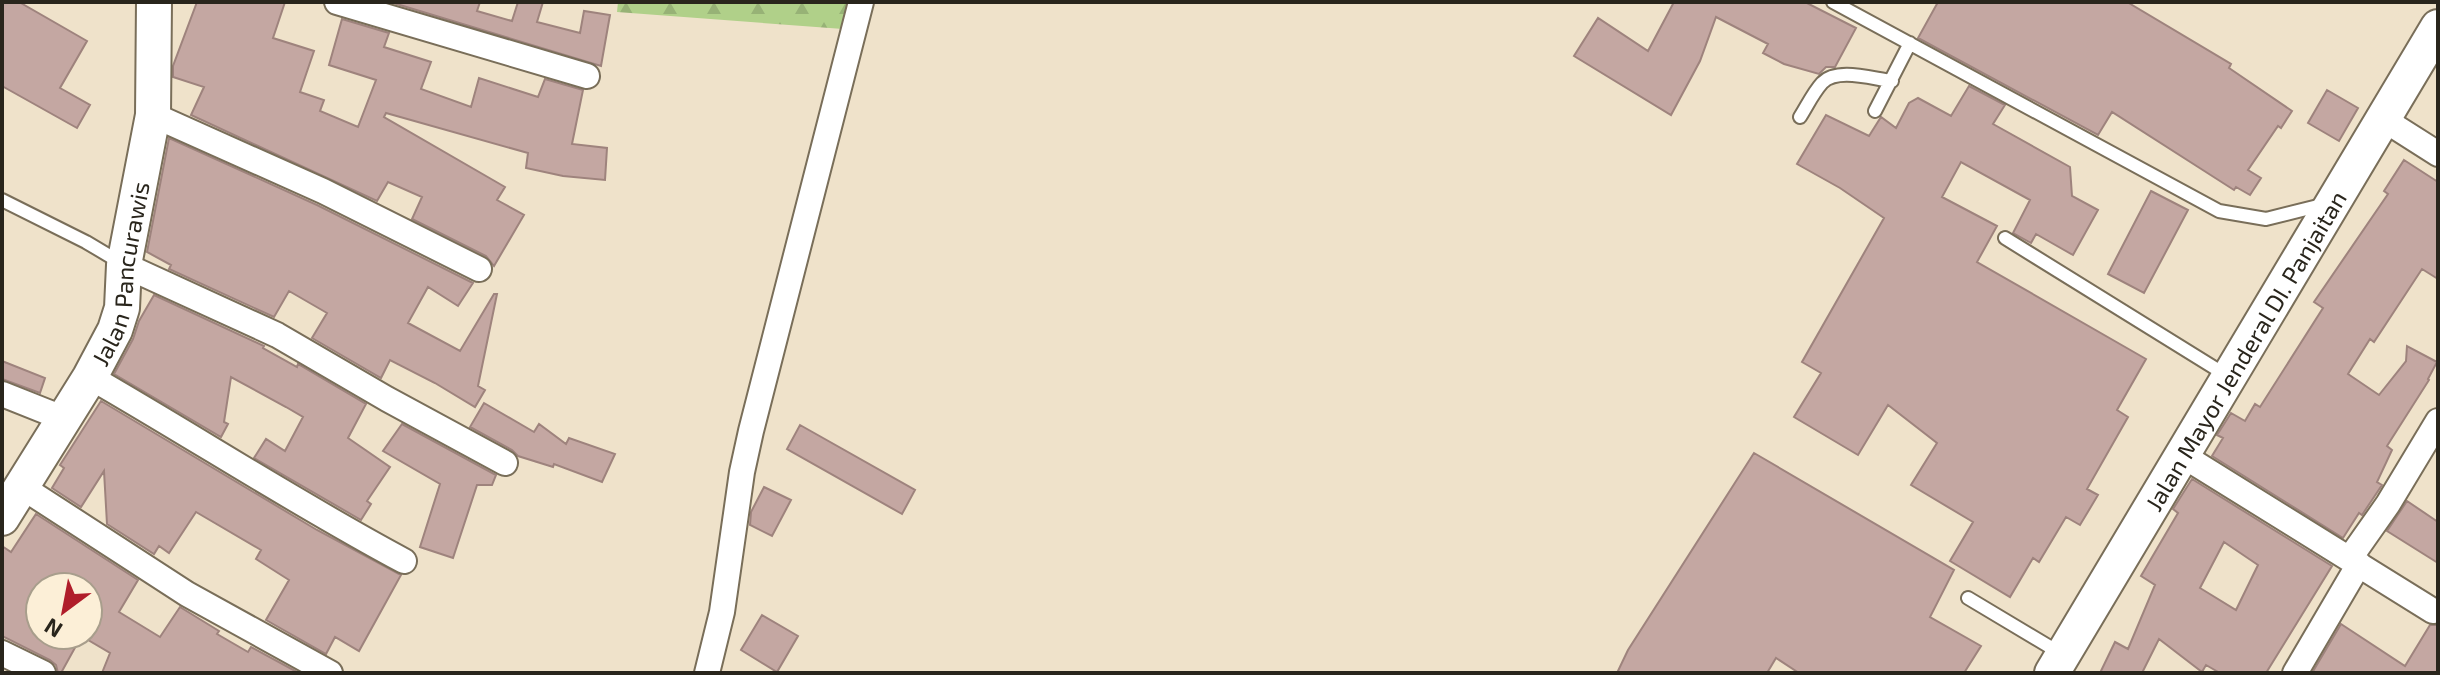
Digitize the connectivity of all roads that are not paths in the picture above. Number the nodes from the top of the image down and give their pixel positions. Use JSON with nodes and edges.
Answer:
{"nodes":[{"id":1,"x":154,"y":2,"type":"edge"},
{"id":2,"x":337,"y":2,"type":"edge"},
{"id":3,"x":861,"y":2,"type":"edge"},
{"id":4,"x":1833,"y":2,"type":"edge"},
{"id":5,"x":2438,"y":27,"type":"edge"},
{"id":6,"x":1910,"y":43,"type":"junction"},
{"id":7,"x":587,"y":76,"type":"dead end"},
{"id":8,"x":1892,"y":81,"type":"junction"},
{"id":9,"x":1875,"y":111,"type":"dead end"},
{"id":10,"x":153,"y":115,"type":"junction"},
{"id":11,"x":1800,"y":117,"type":"dead end"},
{"id":12,"x":2383,"y":119,"type":"junction"},
{"id":13,"x":2438,"y":154,"type":"edge"},
{"id":14,"x":2,"y":200,"type":"edge"},
{"id":15,"x":2333,"y":202,"type":"junction"},
{"id":16,"x":2005,"y":238,"type":"dead end"},
{"id":17,"x":124,"y":265,"type":"junction"},
{"id":18,"x":479,"y":269,"type":"dead end"},
{"id":19,"x":2229,"y":376,"type":"junction"},
{"id":20,"x":90,"y":377,"type":"junction"},
{"id":21,"x":2,"y":394,"type":"edge"},
{"id":22,"x":65,"y":419,"type":"junction"},
{"id":23,"x":2438,"y":421,"type":"edge"},
{"id":24,"x":2182,"y":455,"type":"junction"},
{"id":25,"x":505,"y":463,"type":"dead end"},
{"id":26,"x":22,"y":487,"type":"junction"},
{"id":27,"x":2,"y":518,"type":"edge"},
{"id":28,"x":404,"y":561,"type":"dead end"},
{"id":29,"x":2355,"y":561,"type":"junction"},
{"id":30,"x":1968,"y":598,"type":"dead end"},
{"id":31,"x":2433,"y":611,"type":"dead end"},
{"id":32,"x":2,"y":653,"type":"edge"},
{"id":33,"x":2058,"y":664,"type":"edge"},
{"id":34,"x":43,"y":673,"type":"edge"},
{"id":35,"x":330,"y":673,"type":"edge"},
{"id":36,"x":707,"y":673,"type":"edge"},
{"id":37,"x":2295,"y":673,"type":"edge"}],
"edges":[{"from":1,"to":10,"type":"street","name":"Jalan Pancurawis"},
{"from":2,"to":7,"type":"street"},
{"from":3,"to":36,"type":"street"},
{"from":4,"to":6,"type":"lane"},
{"from":5,"to":12,"type":"street","name":"Jalan Mayor Jenderal DI. Panjaitan"},
{"from":6,"to":8,"type":"lane"},
{"from":6,"to":15,"type":"lane"},
{"from":8,"to":9,"type":"lane"},
{"from":8,"to":11,"type":"lane"},
{"from":10,"to":17,"type":"street","name":"Jalan Pancurawis"},
{"from":10,"to":18,"type":"street"},
{"from":12,"to":13,"type":"street"},
{"from":12,"to":15,"type":"street","name":"Jalan Mayor Jenderal DI. Panjaitan"},
{"from":14,"to":17,"type":"lane"},
{"from":15,"to":19,"type":"street","name":"Jalan Mayor Jenderal DI. Panjaitan"},
{"from":16,"to":19,"type":"lane"},
{"from":17,"to":20,"type":"street","name":"Jalan Pancurawis"},
{"from":17,"to":25,"type":"street"},
{"from":19,"to":24,"type":"street","name":"Jalan Mayor Jenderal DI. Panjaitan"},
{"from":20,"to":22,"type":"street","name":"Jalan Pancurawis"},
{"from":20,"to":28,"type":"street"},
{"from":21,"to":22,"type":"street"},
{"from":22,"to":26,"type":"street","name":"Jalan Pancurawis"},
{"from":23,"to":29,"type":"street"},
{"from":24,"to":29,"type":"street"},
{"from":24,"to":33,"type":"street","name":"Jalan Mayor Jenderal DI. Panjaitan"},
{"from":26,"to":27,"type":"street","name":"Jalan Pancurawis"},
{"from":26,"to":35,"type":"street"},
{"from":29,"to":31,"type":"street"},
{"from":29,"to":37,"type":"street"},
{"from":30,"to":33,"type":"lane"},
{"from":32,"to":34,"type":"street"}]}
